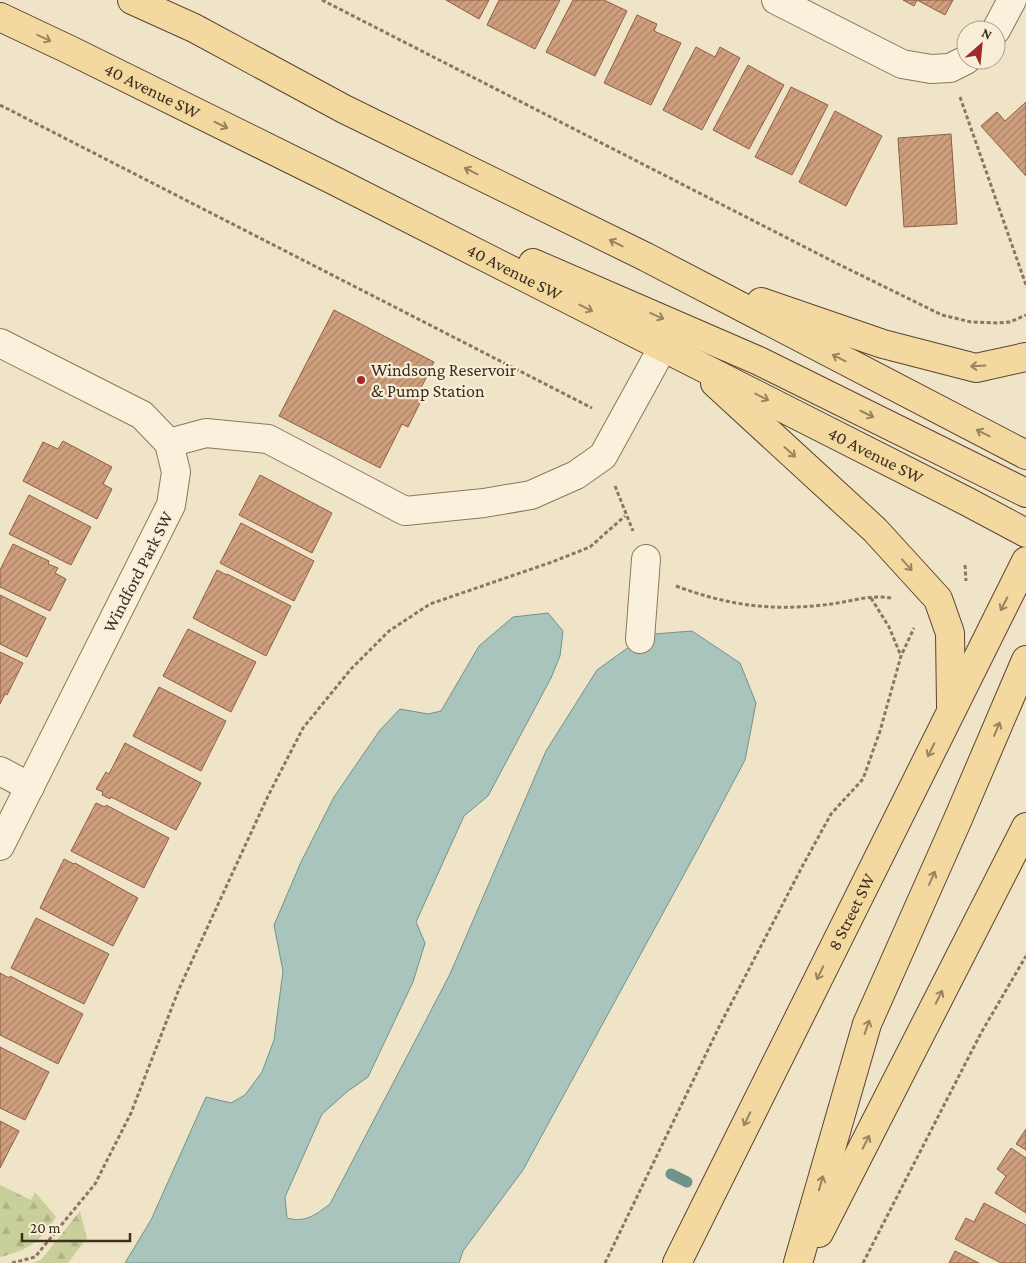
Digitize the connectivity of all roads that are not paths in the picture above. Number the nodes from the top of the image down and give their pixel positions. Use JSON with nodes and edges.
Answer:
{"nodes":[{"id":1,"x":132,"y":0,"type":"edge"},
{"id":2,"x":776,"y":0,"type":"edge"},
{"id":3,"x":1012,"y":0,"type":"edge"},
{"id":4,"x":0,"y":17,"type":"edge"},
{"id":5,"x":1001,"y":20,"type":"edge"},
{"id":6,"x":956,"y":64,"type":"edge"},
{"id":7,"x":337,"y":182,"type":"junction"},
{"id":8,"x":646,"y":257,"type":"junction"},
{"id":9,"x":0,"y":343,"type":"edge"},
{"id":10,"x":663,"y":347,"type":"junction"},
{"id":11,"x":1026,"y":357,"type":"edge"},
{"id":12,"x":690,"y":360,"type":"junction"},
{"id":13,"x":169,"y":443,"type":"junction"},
{"id":14,"x":1026,"y":455,"type":"edge"},
{"id":15,"x":1026,"y":493,"type":"edge"},
{"id":16,"x":1026,"y":533,"type":"edge"},
{"id":17,"x":646,"y":559,"type":"road end"},
{"id":18,"x":1026,"y":561,"type":"edge"},
{"id":19,"x":640,"y":639,"type":"dead end"},
{"id":20,"x":1026,"y":660,"type":"edge"},
{"id":21,"x":951,"y":709,"type":"junction"},
{"id":22,"x":0,"y":771,"type":"edge"},
{"id":23,"x":30,"y":787,"type":"junction"},
{"id":24,"x":1026,"y":826,"type":"edge"},
{"id":25,"x":0,"y":846,"type":"edge"},
{"id":26,"x":1026,"y":854,"type":"edge"},
{"id":27,"x":992,"y":894,"type":"junction"},
{"id":28,"x":676,"y":1263,"type":"edge"},
{"id":29,"x":798,"y":1263,"type":"edge"},
{"id":30,"x":804,"y":1263,"type":"edge"}],
"edges":[{"from":8,"to":1,"type":"main road","one_way":true},
{"from":2,"to":6,"type":"street"},
{"from":3,"to":5,"type":"street"},
{"from":4,"to":7,"type":"main road","name":"40 Avenue SW","one_way":true},
{"from":7,"to":10,"type":"main road","name":"40 Avenue SW","one_way":true},
{"from":7,"to":15,"type":"main road","one_way":true},
{"from":11,"to":8,"type":"main road","one_way":true},
{"from":14,"to":8,"type":"main road","one_way":true},
{"from":9,"to":13,"type":"street"},
{"from":10,"to":12,"type":"main road","name":"40 Avenue SW"},
{"from":10,"to":13,"type":"street"},
{"from":12,"to":16,"type":"main road","name":"40 Avenue SW","one_way":true},
{"from":12,"to":21,"type":"main road","one_way":true},
{"from":13,"to":23,"type":"street","name":"Windford Park SW"},
{"from":17,"to":19,"type":"street"},
{"from":18,"to":21,"type":"main road","name":"8 Street SW","one_way":true},
{"from":29,"to":20,"type":"main road","one_way":true},
{"from":21,"to":28,"type":"main road","name":"8 Street SW","one_way":true},
{"from":22,"to":23,"type":"street"},
{"from":23,"to":25,"type":"street","name":"Windford Park SW"},
{"from":24,"to":27,"type":"main road"},
{"from":26,"to":27,"type":"main road"},
{"from":30,"to":27,"type":"main road","one_way":true}]}
